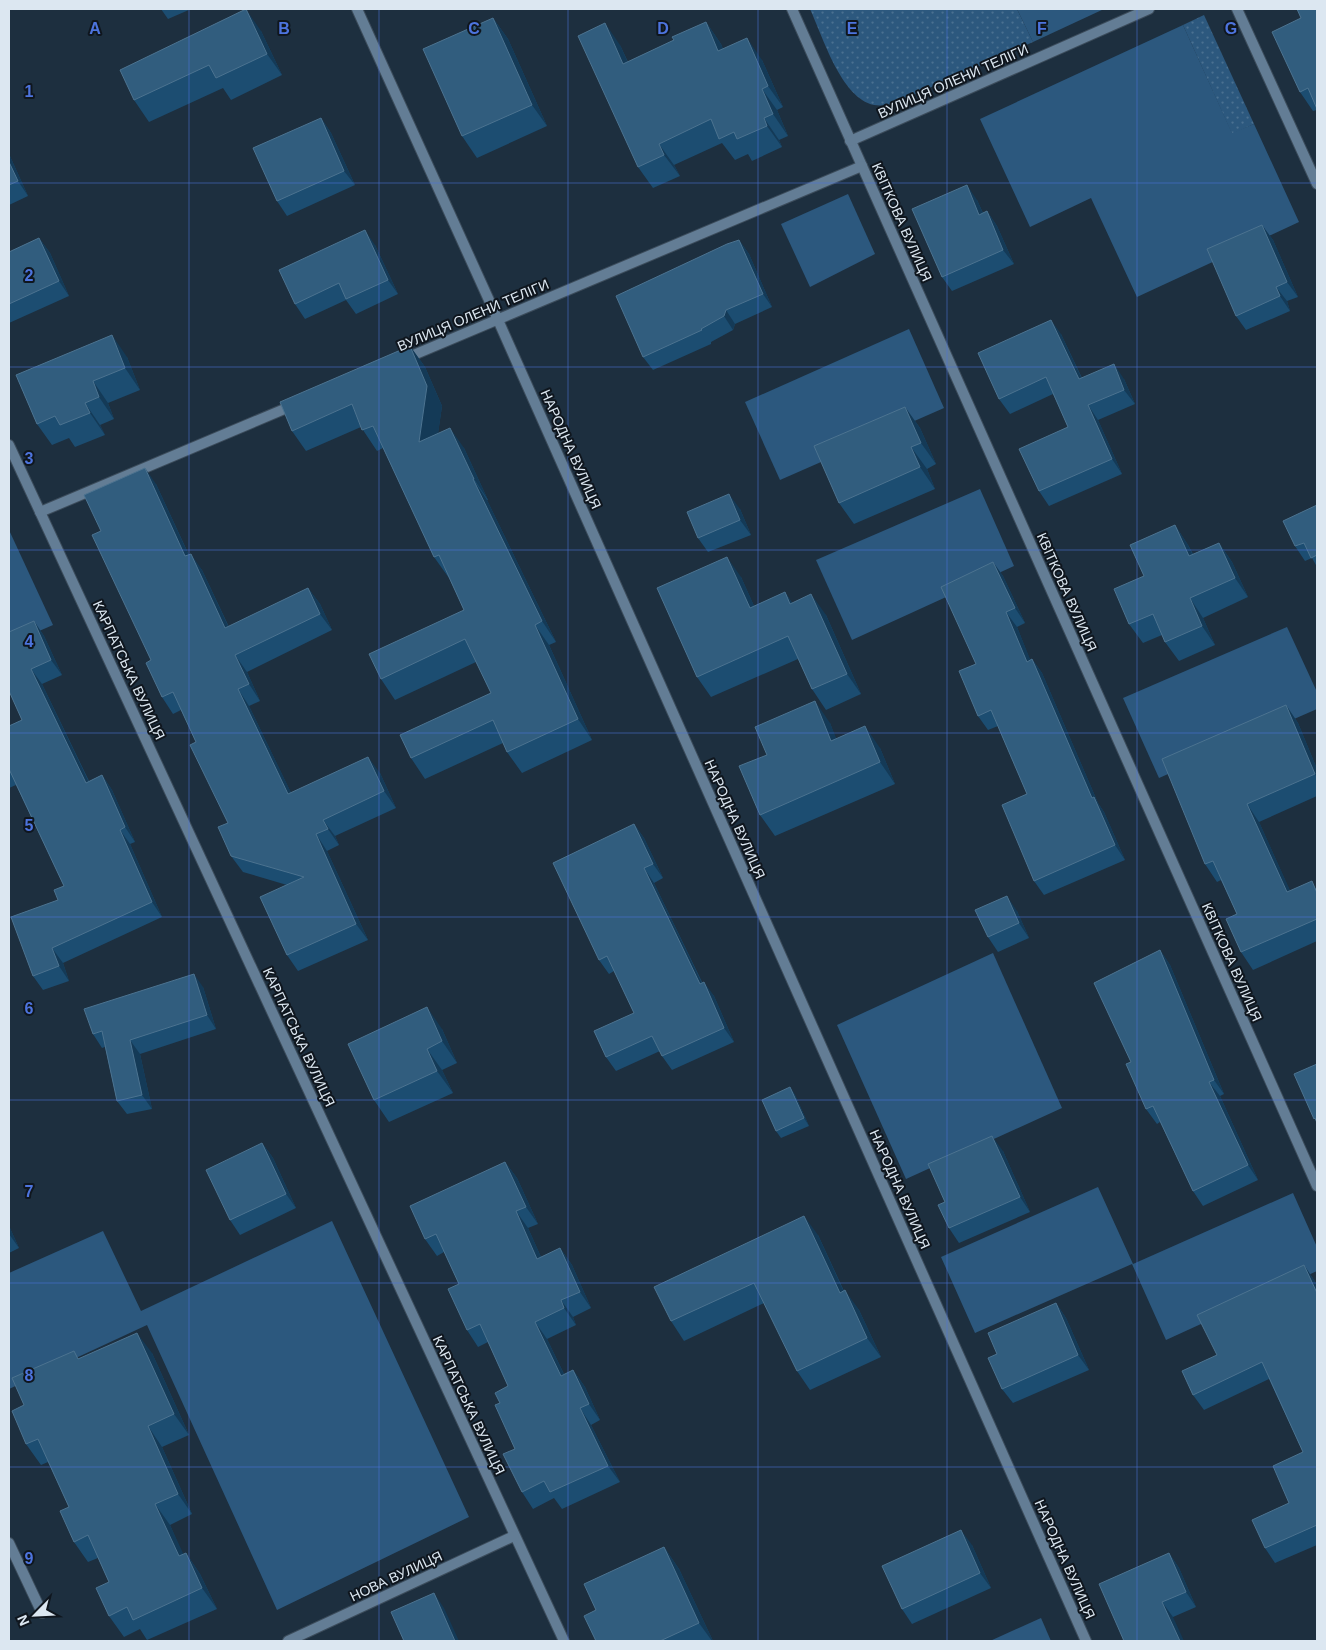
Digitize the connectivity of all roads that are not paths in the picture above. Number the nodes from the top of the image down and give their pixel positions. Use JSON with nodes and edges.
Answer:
{"nodes":[{"id":1,"x":357,"y":9,"type":"edge"},
{"id":2,"x":792,"y":9,"type":"edge"},
{"id":3,"x":1149,"y":9,"type":"edge"},
{"id":4,"x":1237,"y":9,"type":"edge"},
{"id":5,"x":850,"y":141,"type":"junction"},
{"id":6,"x":862,"y":166,"type":"junction"},
{"id":7,"x":1317,"y":184,"type":"edge"},
{"id":8,"x":498,"y":320,"type":"junction"},
{"id":9,"x":397,"y":362,"type":"edge"},
{"id":10,"x":306,"y":400,"type":"edge"},
{"id":11,"x":9,"y":445,"type":"edge"},
{"id":12,"x":40,"y":512,"type":"junction"},
{"id":13,"x":1317,"y":1186,"type":"edge"},
{"id":14,"x":514,"y":1536,"type":"junction"},
{"id":15,"x":9,"y":1543,"type":"edge"},
{"id":16,"x":42,"y":1613,"type":"dead end"},
{"id":17,"x":288,"y":1641,"type":"edge"},
{"id":18,"x":564,"y":1641,"type":"edge"},
{"id":19,"x":1086,"y":1641,"type":"edge"}],
"edges":[{"from":1,"to":8,"type":"street","name":"НАРОДНА ВУЛИЦЯ"},
{"from":2,"to":5,"type":"street","name":"КВІТКОВА ВУЛИЦЯ"},
{"from":3,"to":5,"type":"street","name":"ВУЛИЦЯ ОЛЕНИ ТЕЛІГИ"},
{"from":4,"to":7,"type":"street"},
{"from":5,"to":6,"type":"street","name":"КВІТКОВА ВУЛИЦЯ"},
{"from":6,"to":8,"type":"street","name":"ВУЛИЦЯ ОЛЕНИ ТЕЛІГИ"},
{"from":6,"to":13,"type":"street","name":"КВІТКОВА ВУЛИЦЯ"},
{"from":8,"to":9,"type":"street","name":"ВУЛИЦЯ ОЛЕНИ ТЕЛІГИ"},
{"from":8,"to":19,"type":"street","name":"НАРОДНА ВУЛИЦЯ"},
{"from":10,"to":12,"type":"street"},
{"from":11,"to":12,"type":"street","name":"КАРПАТСЬКА ВУЛИЦЯ"},
{"from":12,"to":14,"type":"street","name":"КАРПАТСЬКА ВУЛИЦЯ"},
{"from":14,"to":17,"type":"street","name":"НОВА ВУЛИЦЯ"},
{"from":14,"to":18,"type":"street","name":"КАРПАТСЬКА ВУЛИЦЯ"},
{"from":15,"to":16,"type":"street"}]}
